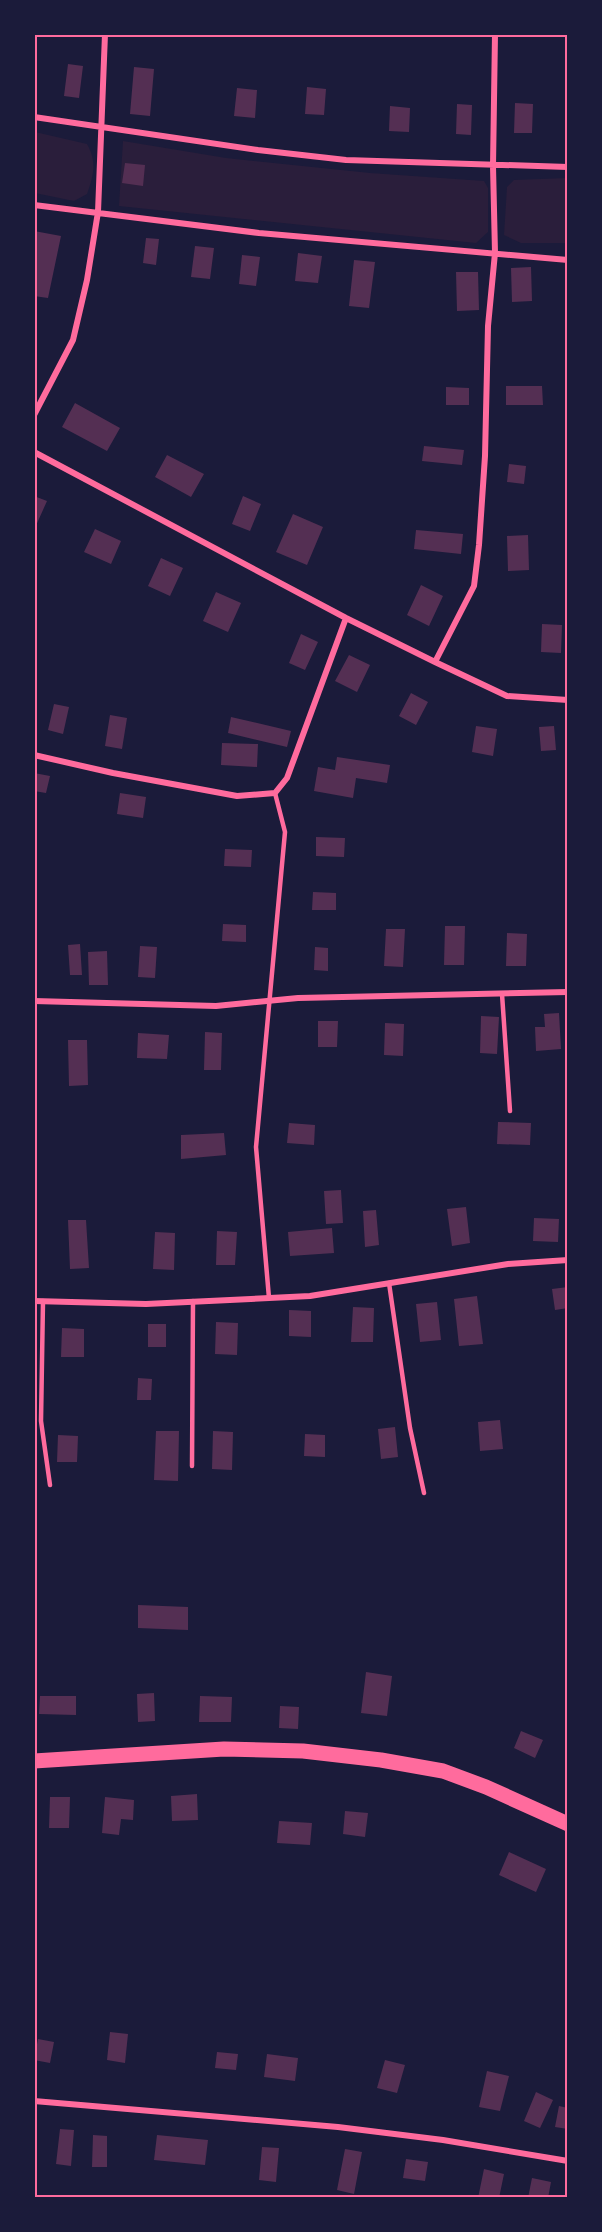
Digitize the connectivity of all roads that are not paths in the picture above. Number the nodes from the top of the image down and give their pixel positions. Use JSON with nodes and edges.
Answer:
{"nodes":[{"id":1,"x":105,"y":34,"type":"edge"},
{"id":2,"x":495,"y":34,"type":"edge"},
{"id":3,"x":34,"y":117,"type":"edge"},
{"id":4,"x":102,"y":128,"type":"junction"},
{"id":5,"x":493,"y":166,"type":"junction"},
{"id":6,"x":567,"y":167,"type":"edge"},
{"id":7,"x":34,"y":205,"type":"edge"},
{"id":8,"x":98,"y":212,"type":"junction"},
{"id":9,"x":495,"y":253,"type":"junction"},
{"id":10,"x":567,"y":260,"type":"edge"},
{"id":11,"x":34,"y":416,"type":"edge"},
{"id":12,"x":34,"y":452,"type":"edge"},
{"id":13,"x":346,"y":618,"type":"junction"},
{"id":14,"x":435,"y":662,"type":"junction"},
{"id":15,"x":567,"y":700,"type":"edge"},
{"id":16,"x":34,"y":756,"type":"edge"},
{"id":17,"x":275,"y":793,"type":"junction"},
{"id":18,"x":567,"y":992,"type":"edge"},
{"id":19,"x":502,"y":994,"type":"junction"},
{"id":20,"x":34,"y":1001,"type":"edge"},
{"id":21,"x":270,"y":1001,"type":"junction"},
{"id":22,"x":510,"y":1111,"type":"dead end"},
{"id":23,"x":567,"y":1260,"type":"edge"},
{"id":24,"x":389,"y":1283,"type":"junction"},
{"id":25,"x":269,"y":1298,"type":"junction"},
{"id":26,"x":34,"y":1301,"type":"edge"},
{"id":27,"x":43,"y":1301,"type":"junction"},
{"id":28,"x":193,"y":1301,"type":"junction"},
{"id":29,"x":192,"y":1466,"type":"dead end"},
{"id":30,"x":50,"y":1485,"type":"dead end"},
{"id":31,"x":424,"y":1493,"type":"dead end"},
{"id":32,"x":34,"y":1761,"type":"edge"},
{"id":33,"x":567,"y":1824,"type":"edge"},
{"id":34,"x":34,"y":2101,"type":"edge"},
{"id":35,"x":567,"y":2161,"type":"edge"}],
"edges":[{"from":1,"to":4,"type":"street"},
{"from":2,"to":5,"type":"street"},
{"from":3,"to":4,"type":"street"},
{"from":4,"to":5,"type":"street"},
{"from":4,"to":8,"type":"street"},
{"from":5,"to":6,"type":"street"},
{"from":5,"to":9,"type":"street"},
{"from":7,"to":8,"type":"street"},
{"from":8,"to":9,"type":"street"},
{"from":8,"to":11,"type":"street"},
{"from":9,"to":10,"type":"street"},
{"from":9,"to":14,"type":"street"},
{"from":12,"to":13,"type":"street"},
{"from":13,"to":14,"type":"street"},
{"from":13,"to":17,"type":"street"},
{"from":14,"to":15,"type":"street"},
{"from":16,"to":17,"type":"street"},
{"from":17,"to":21,"type":"lane"},
{"from":18,"to":19,"type":"street"},
{"from":19,"to":21,"type":"street"},
{"from":19,"to":22,"type":"lane"},
{"from":20,"to":21,"type":"street"},
{"from":21,"to":25,"type":"lane"},
{"from":23,"to":24,"type":"street"},
{"from":24,"to":25,"type":"street"},
{"from":24,"to":31,"type":"lane"},
{"from":25,"to":28,"type":"street"},
{"from":26,"to":27,"type":"street"},
{"from":27,"to":28,"type":"street"},
{"from":27,"to":30,"type":"lane"},
{"from":28,"to":29,"type":"lane"},
{"from":32,"to":33,"type":"main road"},
{"from":34,"to":35,"type":"street"}]}
